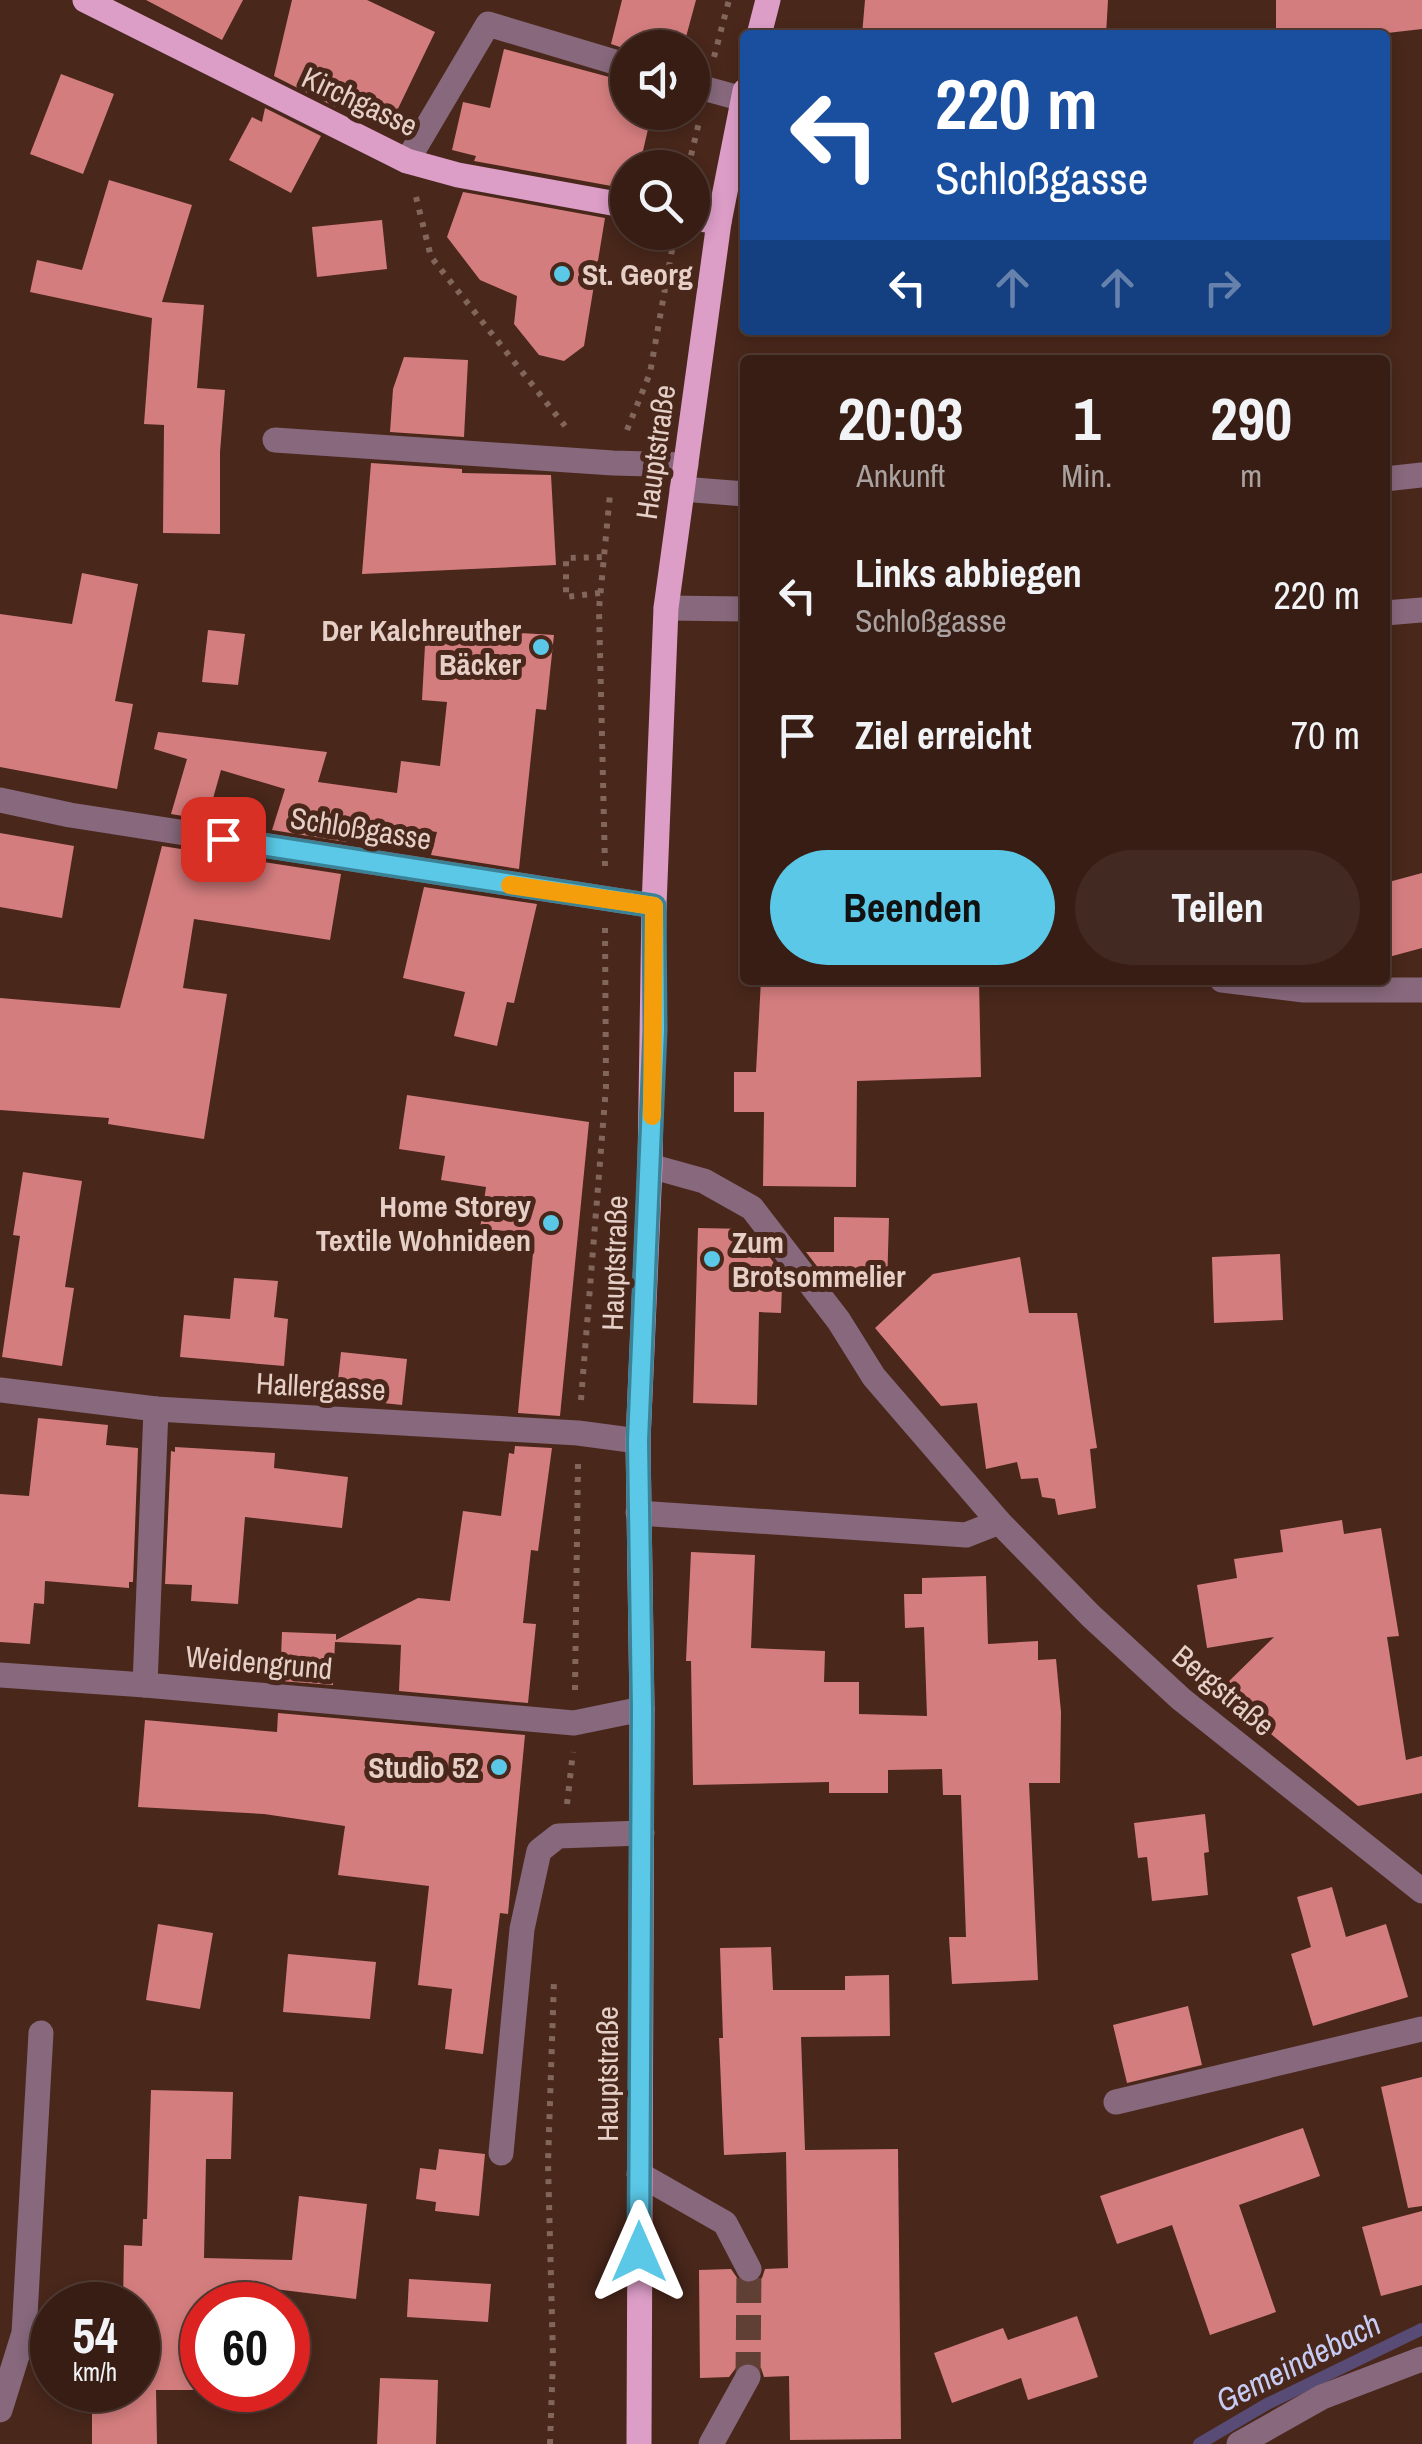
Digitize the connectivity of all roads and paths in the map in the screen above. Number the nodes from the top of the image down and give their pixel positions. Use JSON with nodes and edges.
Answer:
{"nodes":[{"id":1,"x":84,"y":0,"type":"edge"},
{"id":2,"x":768,"y":0,"type":"edge"},
{"id":3,"x":760,"y":30,"type":"edge"},
{"id":4,"x":610,"y":61,"type":"edge"},
{"id":5,"x":710,"y":88,"type":"edge"},
{"id":6,"x":740,"y":94,"type":"edge"},
{"id":7,"x":740,"y":115,"type":"edge"},
{"id":8,"x":407,"y":161,"type":"junction"},
{"id":9,"x":610,"y":203,"type":"edge"},
{"id":10,"x":710,"y":221,"type":"edge"},
{"id":11,"x":719,"y":222,"type":"junction"},
{"id":12,"x":672,"y":250,"type":"edge"},
{"id":13,"x":274,"y":440,"type":"dead end"},
{"id":14,"x":613,"y":463,"type":"junction"},
{"id":15,"x":1422,"y":475,"type":"edge"},
{"id":16,"x":684,"y":477,"type":"junction"},
{"id":17,"x":1390,"y":478,"type":"edge"},
{"id":18,"x":740,"y":493,"type":"edge"},
{"id":19,"x":604,"y":556,"type":"junction"},
{"id":20,"x":600,"y":592,"type":"junction"},
{"id":21,"x":666,"y":608,"type":"junction"},
{"id":22,"x":740,"y":609,"type":"edge"},
{"id":23,"x":1422,"y":610,"type":"edge"},
{"id":24,"x":1390,"y":613,"type":"edge"},
{"id":25,"x":0,"y":800,"type":"edge"},
{"id":26,"x":605,"y":901,"type":"junction"},
{"id":27,"x":654,"y":906,"type":"junction"},
{"id":28,"x":1263,"y":985,"type":"edge"},
{"id":29,"x":1422,"y":990,"type":"edge"},
{"id":30,"x":650,"y":1166,"type":"junction"},
{"id":31,"x":0,"y":1390,"type":"edge"},
{"id":32,"x":156,"y":1409,"type":"junction"},
{"id":33,"x":578,"y":1433,"type":"junction"},
{"id":34,"x":638,"y":1441,"type":"junction"},
{"id":35,"x":638,"y":1514,"type":"junction"},
{"id":36,"x":999,"y":1522,"type":"junction"},
{"id":37,"x":0,"y":1675,"type":"edge"},
{"id":38,"x":145,"y":1685,"type":"junction"},
{"id":39,"x":642,"y":1710,"type":"junction"},
{"id":40,"x":574,"y":1722,"type":"junction"},
{"id":41,"x":642,"y":1833,"type":"junction"},
{"id":42,"x":558,"y":1836,"type":"junction"},
{"id":43,"x":1420,"y":1884,"type":"edge"},
{"id":44,"x":554,"y":1968,"type":"dead end"},
{"id":45,"x":1422,"y":2030,"type":"edge"},
{"id":46,"x":41,"y":2033,"type":"dead end"},
{"id":47,"x":1116,"y":2102,"type":"dead end"},
{"id":48,"x":501,"y":2154,"type":"dead end"},
{"id":49,"x":638,"y":2174,"type":"junction"},
{"id":50,"x":748,"y":2269,"type":"tunnel mouth"},
{"id":51,"x":1422,"y":2358,"type":"edge"},
{"id":52,"x":748,"y":2377,"type":"tunnel mouth"},
{"id":53,"x":0,"y":2410,"type":"edge"},
{"id":54,"x":550,"y":2444,"type":"edge"},
{"id":55,"x":639,"y":2444,"type":"edge"},
{"id":56,"x":711,"y":2444,"type":"edge"},
{"id":57,"x":1239,"y":2444,"type":"edge"}],
"edges":[{"from":1,"to":8,"type":"main road","name":"Kirchgasse"},
{"from":2,"to":3,"type":"main road"},
{"from":4,"to":8,"type":"street"},
{"from":5,"to":6,"type":"street"},
{"from":7,"to":11,"type":"main road","name":"Hauptstraße"},
{"from":8,"to":9,"type":"main road","name":"Kirchgasse"},
{"from":8,"to":14,"type":"path"},
{"from":10,"to":11,"type":"main road"},
{"from":11,"to":16,"type":"main road","name":"Hauptstraße"},
{"from":12,"to":14,"type":"path"},
{"from":13,"to":14,"type":"street"},
{"from":14,"to":16,"type":"street"},
{"from":14,"to":19,"type":"path"},
{"from":15,"to":17,"type":"street"},
{"from":16,"to":18,"type":"street"},
{"from":16,"to":21,"type":"main road","name":"Hauptstraße"},
{"from":19,"to":20,"type":"path"},
{"from":19,"to":20,"type":"path"},
{"from":20,"to":26,"type":"path"},
{"from":21,"to":22,"type":"street"},
{"from":21,"to":27,"type":"main road","name":"Hauptstraße"},
{"from":23,"to":24,"type":"street"},
{"from":25,"to":26,"type":"street","name":"Schloßgasse"},
{"from":26,"to":27,"type":"street","name":"Schloßgasse"},
{"from":26,"to":33,"type":"path"},
{"from":27,"to":30,"type":"main road","name":"Hauptstraße"},
{"from":28,"to":29,"type":"street"},
{"from":30,"to":34,"type":"main road","name":"Hauptstraße"},
{"from":30,"to":36,"type":"street","name":"Bergstraße"},
{"from":31,"to":32,"type":"street","name":"Hallergasse"},
{"from":32,"to":33,"type":"street","name":"Hallergasse"},
{"from":32,"to":38,"type":"street","name":"Weidengrund"},
{"from":33,"to":34,"type":"street","name":"Hallergasse"},
{"from":33,"to":40,"type":"path"},
{"from":34,"to":35,"type":"main road","name":"Hauptstraße"},
{"from":35,"to":36,"type":"street"},
{"from":35,"to":39,"type":"main road","name":"Hauptstraße"},
{"from":36,"to":43,"type":"street","name":"Bergstraße"},
{"from":37,"to":38,"type":"street"},
{"from":38,"to":40,"type":"street","name":"Weidengrund"},
{"from":39,"to":40,"type":"street","name":"Weidengrund"},
{"from":39,"to":41,"type":"main road","name":"Hauptstraße"},
{"from":40,"to":42,"type":"path"},
{"from":41,"to":42,"type":"street"},
{"from":41,"to":49,"type":"main road","name":"Hauptstraße"},
{"from":42,"to":48,"type":"street"},
{"from":44,"to":54,"type":"path"},
{"from":45,"to":47,"type":"street"},
{"from":46,"to":53,"type":"street"},
{"from":49,"to":50,"type":"street"},
{"from":49,"to":55,"type":"main road","name":"Hauptstraße"},
{"from":51,"to":57,"type":"street"},
{"from":52,"to":56,"type":"street"}]}
